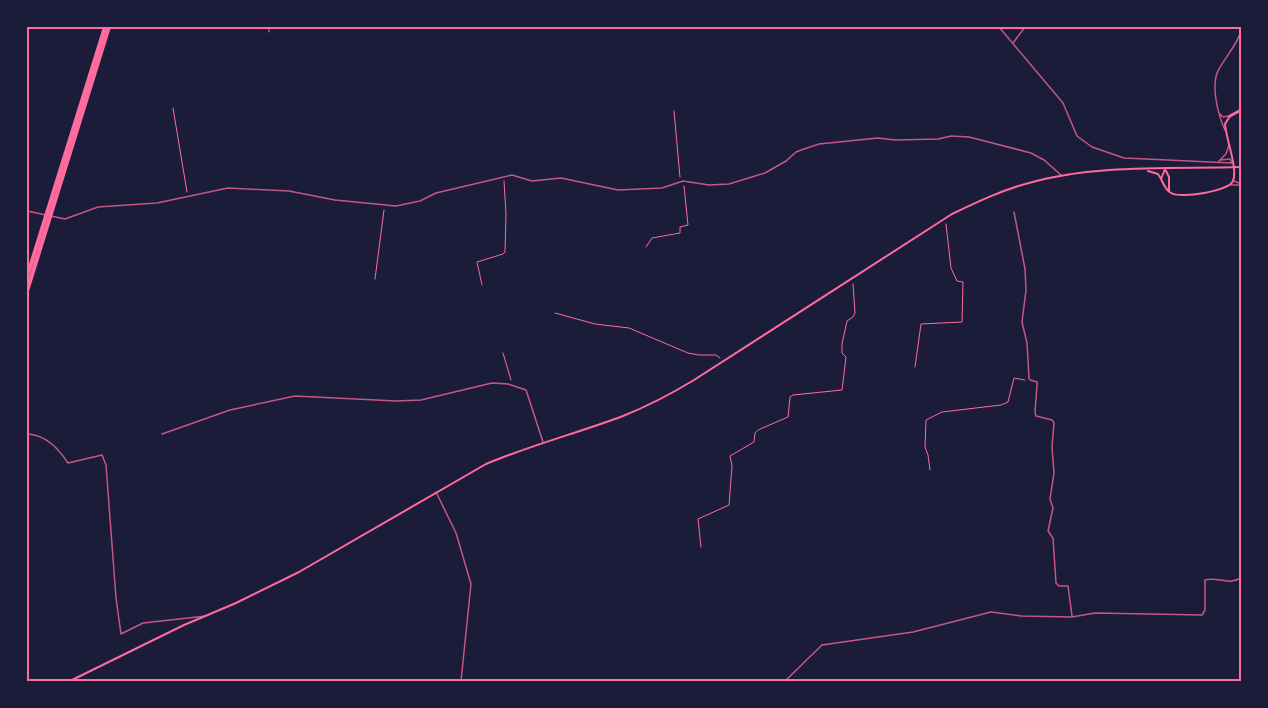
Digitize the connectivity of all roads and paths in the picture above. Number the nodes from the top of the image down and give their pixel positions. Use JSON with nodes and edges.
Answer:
{"nodes":[{"id":1,"x":107,"y":27,"type":"edge"},
{"id":2,"x":269,"y":27,"type":"edge"},
{"id":3,"x":999,"y":27,"type":"edge"},
{"id":4,"x":1025,"y":27,"type":"edge"},
{"id":5,"x":1241,"y":31,"type":"edge"},
{"id":6,"x":269,"y":32,"type":"dead end"},
{"id":7,"x":1013,"y":44,"type":"junction"},
{"id":8,"x":173,"y":108,"type":"dead end"},
{"id":9,"x":674,"y":111,"type":"dead end"},
{"id":10,"x":1218,"y":112,"type":"junction"},
{"id":11,"x":1241,"y":112,"type":"edge"},
{"id":12,"x":1230,"y":116,"type":"junction"},
{"id":13,"x":1225,"y":130,"type":"junction"},
{"id":14,"x":1229,"y":145,"type":"junction"},
{"id":15,"x":1220,"y":160,"type":"junction"},
{"id":16,"x":1232,"y":163,"type":"junction"},
{"id":17,"x":1241,"y":167,"type":"edge"},
{"id":18,"x":1165,"y":169,"type":"junction"},
{"id":19,"x":1179,"y":169,"type":"junction"},
{"id":20,"x":1143,"y":170,"type":"junction"},
{"id":21,"x":1062,"y":175,"type":"junction"},
{"id":22,"x":504,"y":176,"type":"junction"},
{"id":23,"x":1169,"y":177,"type":"junction"},
{"id":24,"x":1161,"y":179,"type":"junction"},
{"id":25,"x":1233,"y":180,"type":"junction"},
{"id":26,"x":682,"y":182,"type":"junction"},
{"id":27,"x":1241,"y":184,"type":"edge"},
{"id":28,"x":1230,"y":185,"type":"junction"},
{"id":29,"x":1169,"y":191,"type":"junction"},
{"id":30,"x":188,"y":197,"type":"junction"},
{"id":31,"x":384,"y":205,"type":"junction"},
{"id":32,"x":27,"y":211,"type":"edge"},
{"id":33,"x":1014,"y":212,"type":"dead end"},
{"id":34,"x":944,"y":219,"type":"junction"},
{"id":35,"x":646,"y":247,"type":"dead end"},
{"id":36,"x":27,"y":277,"type":"edge"},
{"id":37,"x":375,"y":279,"type":"dead end"},
{"id":38,"x":853,"y":284,"type":"dead end"},
{"id":39,"x":482,"y":285,"type":"dead end"},
{"id":40,"x":27,"y":291,"type":"edge"},
{"id":41,"x":555,"y":313,"type":"dead end"},
{"id":42,"x":504,"y":353,"type":"dead end"},
{"id":43,"x":722,"y":362,"type":"junction"},
{"id":44,"x":915,"y":367,"type":"dead end"},
{"id":45,"x":1030,"y":380,"type":"junction"},
{"id":46,"x":511,"y":385,"type":"junction"},
{"id":47,"x":27,"y":434,"type":"edge"},
{"id":48,"x":162,"y":434,"type":"dead end"},
{"id":49,"x":543,"y":443,"type":"junction"},
{"id":50,"x":930,"y":470,"type":"dead end"},
{"id":51,"x":436,"y":492,"type":"junction"},
{"id":52,"x":701,"y":547,"type":"dead end"},
{"id":53,"x":1241,"y":578,"type":"edge"},
{"id":54,"x":206,"y":615,"type":"junction"},
{"id":55,"x":1072,"y":617,"type":"junction"},
{"id":56,"x":70,"y":681,"type":"edge"},
{"id":57,"x":460,"y":681,"type":"edge"},
{"id":58,"x":785,"y":681,"type":"edge"}],
"edges":[{"from":1,"to":36,"type":"highway"},
{"from":1,"to":40,"type":"highway"},
{"from":2,"to":6,"type":"path"},
{"from":3,"to":7,"type":"street"},
{"from":4,"to":7,"type":"street"},
{"from":5,"to":10,"type":"street"},
{"from":7,"to":15,"type":"street"},
{"from":8,"to":30,"type":"path"},
{"from":9,"to":26,"type":"path"},
{"from":10,"to":12,"type":"street"},
{"from":10,"to":13,"type":"street"},
{"from":11,"to":12,"type":"highway"},
{"from":12,"to":13,"type":"main road"},
{"from":13,"to":14,"type":"main road"},
{"from":14,"to":15,"type":"street"},
{"from":14,"to":16,"type":"main road"},
{"from":15,"to":16,"type":"street"},
{"from":16,"to":25,"type":"main road"},
{"from":17,"to":19,"type":"main road"},
{"from":18,"to":19,"type":"main road"},
{"from":18,"to":20,"type":"main road"},
{"from":18,"to":23,"type":"main road"},
{"from":18,"to":24,"type":"main road"},
{"from":19,"to":23,"type":"main road"},
{"from":20,"to":21,"type":"main road"},
{"from":20,"to":24,"type":"main road"},
{"from":21,"to":26,"type":"street"},
{"from":21,"to":34,"type":"main road"},
{"from":22,"to":26,"type":"street"},
{"from":22,"to":31,"type":"street"},
{"from":22,"to":39,"type":"path"},
{"from":23,"to":29,"type":"main road"},
{"from":24,"to":29,"type":"main road"},
{"from":25,"to":27,"type":"street"},
{"from":25,"to":28,"type":"main road"},
{"from":26,"to":35,"type":"path"},
{"from":27,"to":28,"type":"street"},
{"from":28,"to":29,"type":"main road"},
{"from":30,"to":31,"type":"street"},
{"from":30,"to":32,"type":"street"},
{"from":31,"to":37,"type":"path"},
{"from":33,"to":45,"type":"street"},
{"from":34,"to":43,"type":"main road"},
{"from":34,"to":44,"type":"path"},
{"from":38,"to":52,"type":"path"},
{"from":41,"to":43,"type":"path"},
{"from":42,"to":46,"type":"path"},
{"from":43,"to":49,"type":"main road"},
{"from":45,"to":50,"type":"path"},
{"from":45,"to":55,"type":"street"},
{"from":46,"to":48,"type":"street"},
{"from":46,"to":49,"type":"street"},
{"from":47,"to":54,"type":"street"},
{"from":49,"to":51,"type":"main road"},
{"from":51,"to":54,"type":"main road"},
{"from":51,"to":57,"type":"street"},
{"from":53,"to":55,"type":"street"},
{"from":54,"to":56,"type":"main road"},
{"from":55,"to":58,"type":"street"}]}
